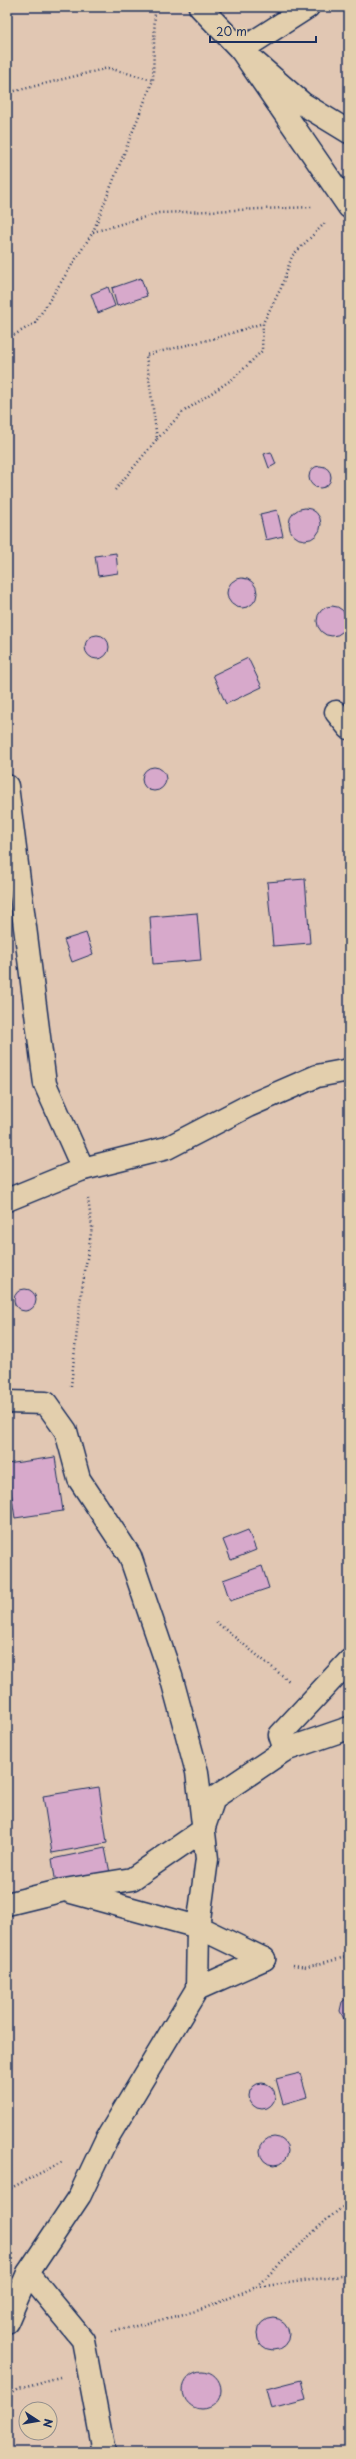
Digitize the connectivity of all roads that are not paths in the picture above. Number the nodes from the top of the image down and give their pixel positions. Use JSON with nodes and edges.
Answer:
{"nodes":[{"id":1,"x":200,"y":7,"type":"edge"},
{"id":2,"x":308,"y":7,"type":"edge"},
{"id":3,"x":240,"y":50,"type":"junction"},
{"id":4,"x":349,"y":132,"type":"edge"},
{"id":5,"x":349,"y":207,"type":"edge"},
{"id":6,"x":7,"y":786,"type":"edge"},
{"id":7,"x":15,"y":839,"type":"junction"},
{"id":8,"x":7,"y":876,"type":"edge"},
{"id":9,"x":349,"y":1070,"type":"edge"},
{"id":10,"x":83,"y":1169,"type":"junction"},
{"id":11,"x":7,"y":1200,"type":"edge"},
{"id":12,"x":7,"y":1402,"type":"edge"},
{"id":13,"x":349,"y":1661,"type":"edge"},
{"id":14,"x":349,"y":1728,"type":"edge"},
{"id":15,"x":285,"y":1750,"type":"junction"},
{"id":16,"x":203,"y":1830,"type":"junction"},
{"id":17,"x":64,"y":1890,"type":"junction"},
{"id":18,"x":7,"y":1904,"type":"edge"},
{"id":19,"x":198,"y":1927,"type":"junction"},
{"id":20,"x":197,"y":1988,"type":"junction"},
{"id":21,"x":28,"y":2273,"type":"junction"},
{"id":22,"x":7,"y":2322,"type":"edge"},
{"id":23,"x":104,"y":2452,"type":"edge"}],
"edges":[{"from":1,"to":3,"type":"street"},
{"from":2,"to":3,"type":"street"},
{"from":3,"to":4,"type":"street"},
{"from":3,"to":5,"type":"street"},
{"from":6,"to":7,"type":"street"},
{"from":7,"to":8,"type":"street"},
{"from":7,"to":10,"type":"street"},
{"from":9,"to":10,"type":"street"},
{"from":10,"to":11,"type":"street"},
{"from":12,"to":16,"type":"street"},
{"from":13,"to":15,"type":"street"},
{"from":14,"to":15,"type":"street"},
{"from":15,"to":16,"type":"street"},
{"from":16,"to":17,"type":"street"},
{"from":16,"to":19,"type":"street"},
{"from":17,"to":18,"type":"street"},
{"from":17,"to":19,"type":"street"},
{"from":19,"to":20,"type":"street"},
{"from":19,"to":20,"type":"street"},
{"from":20,"to":21,"type":"street"},
{"from":21,"to":22,"type":"street"},
{"from":21,"to":23,"type":"street"}]}
